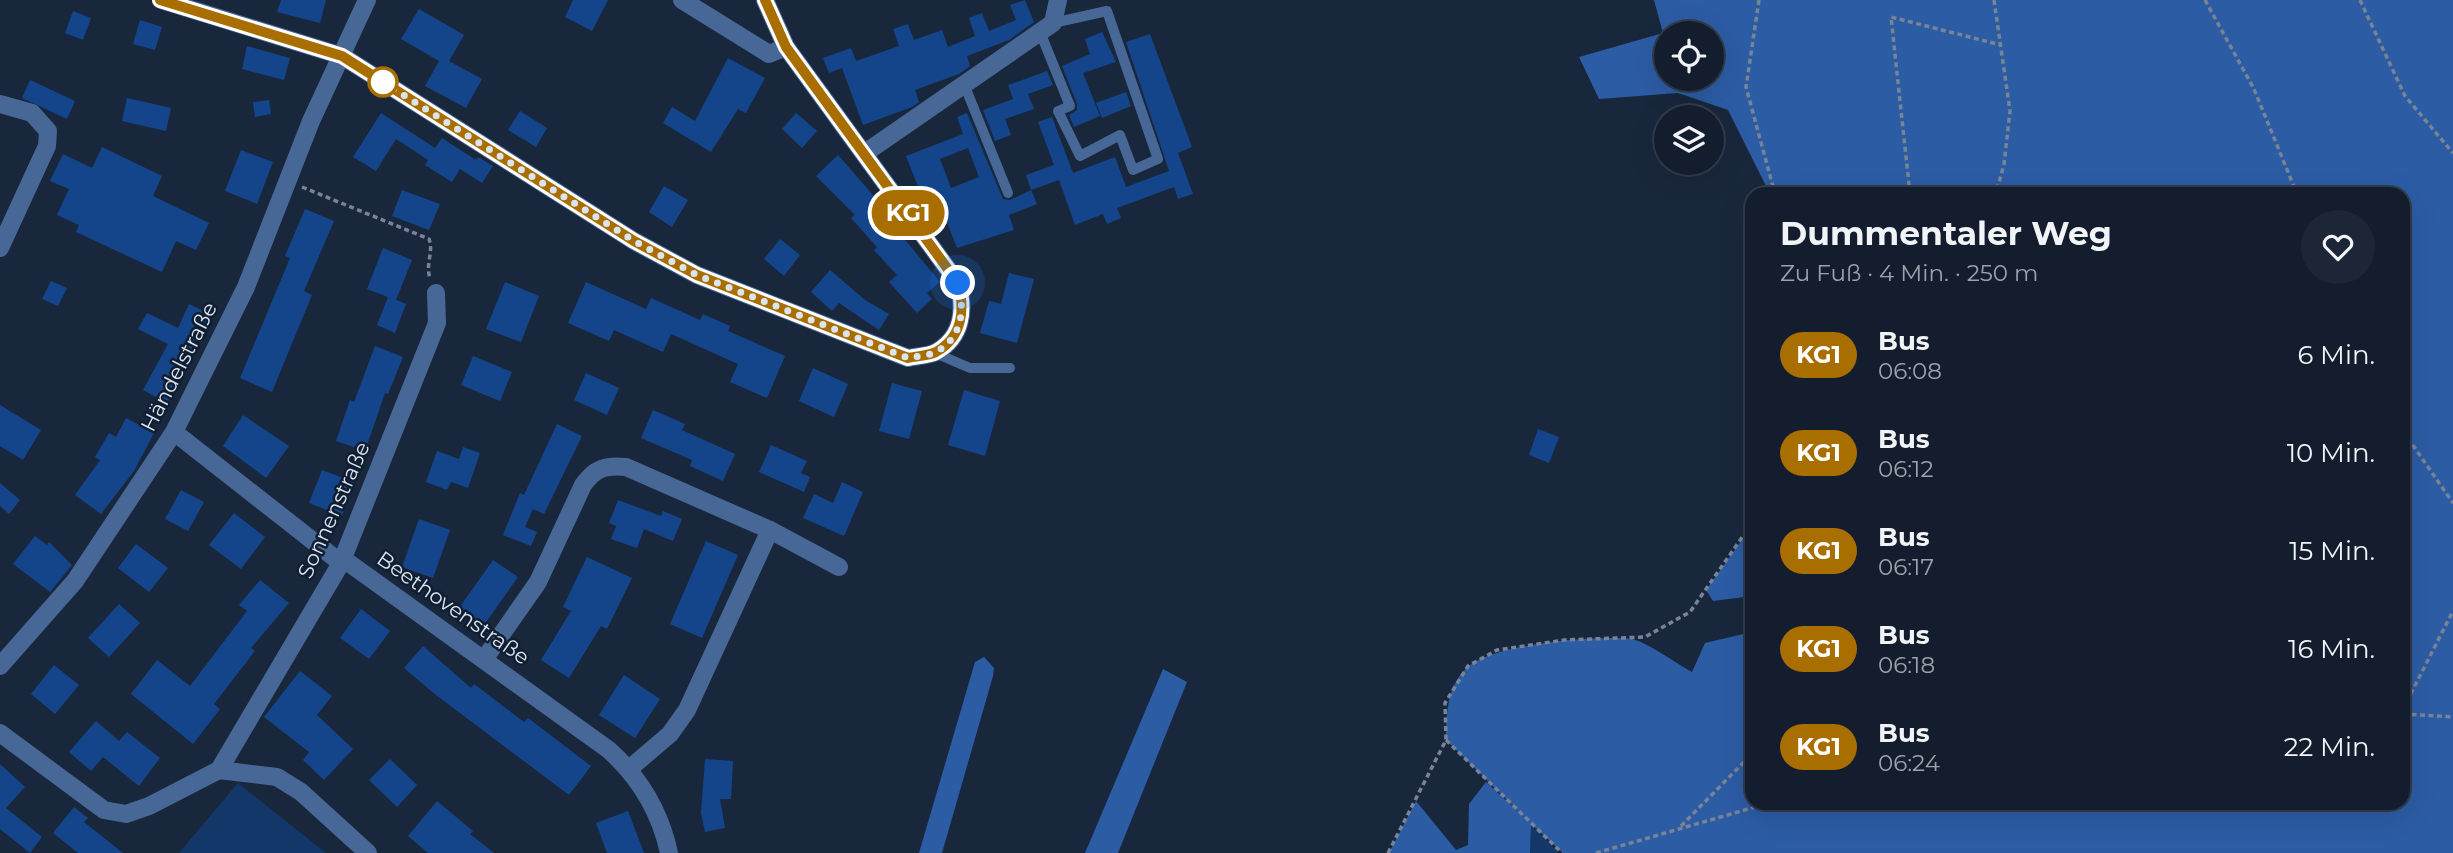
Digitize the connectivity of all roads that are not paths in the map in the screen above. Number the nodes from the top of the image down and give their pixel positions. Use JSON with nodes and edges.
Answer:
{"nodes":[{"id":1,"x":161,"y":0,"type":"edge"},
{"id":2,"x":368,"y":0,"type":"edge"},
{"id":3,"x":681,"y":0,"type":"edge"},
{"id":4,"x":765,"y":0,"type":"edge"},
{"id":5,"x":1058,"y":0,"type":"edge"},
{"id":6,"x":1103,"y":0,"type":"edge"},
{"id":7,"x":1107,"y":12,"type":"junction"},
{"id":8,"x":1046,"y":27,"type":"junction"},
{"id":9,"x":786,"y":47,"type":"junction"},
{"id":10,"x":342,"y":56,"type":"junction"},
{"id":11,"x":964,"y":84,"type":"junction"},
{"id":12,"x":0,"y":104,"type":"edge"},
{"id":13,"x":865,"y":153,"type":"junction"},
{"id":14,"x":1007,"y":193,"type":"dead end"},
{"id":15,"x":0,"y":248,"type":"edge"},
{"id":16,"x":436,"y":293,"type":"road end"},
{"id":17,"x":935,"y":353,"type":"junction"},
{"id":18,"x":1010,"y":368,"type":"dead end"},
{"id":19,"x":174,"y":432,"type":"junction"},
{"id":20,"x":770,"y":530,"type":"junction"},
{"id":21,"x":341,"y":563,"type":"junction"},
{"id":22,"x":839,"y":567,"type":"dead end"},
{"id":23,"x":485,"y":658,"type":"junction"},
{"id":24,"x":0,"y":666,"type":"edge"},
{"id":25,"x":0,"y":733,"type":"edge"},
{"id":26,"x":219,"y":769,"type":"junction"},
{"id":27,"x":629,"y":769,"type":"junction"},
{"id":28,"x":368,"y":853,"type":"edge"},
{"id":29,"x":669,"y":853,"type":"edge"}],
"edges":[{"from":1,"to":10,"type":"street"},
{"from":2,"to":10,"type":"street","name":"Händelstraße"},
{"from":3,"to":9,"type":"street"},
{"from":4,"to":9,"type":"street"},
{"from":5,"to":8,"type":"street"},
{"from":6,"to":7,"type":"lane"},
{"from":7,"to":8,"type":"lane"},
{"from":7,"to":8,"type":"lane"},
{"from":8,"to":11,"type":"street"},
{"from":9,"to":13,"type":"street"},
{"from":10,"to":17,"type":"street"},
{"from":10,"to":19,"type":"street","name":"Händelstraße"},
{"from":11,"to":13,"type":"street"},
{"from":11,"to":14,"type":"lane"},
{"from":12,"to":15,"type":"street"},
{"from":13,"to":17,"type":"street"},
{"from":16,"to":21,"type":"street","name":"Sonnenstraße"},
{"from":17,"to":18,"type":"lane"},
{"from":19,"to":21,"type":"street","name":"Beethovenstraße"},
{"from":19,"to":24,"type":"street","name":"Händelstraße"},
{"from":20,"to":22,"type":"street"},
{"from":20,"to":23,"type":"street"},
{"from":20,"to":27,"type":"street"},
{"from":21,"to":23,"type":"street","name":"Beethovenstraße"},
{"from":21,"to":26,"type":"street","name":"Sonnenstraße"},
{"from":23,"to":27,"type":"street","name":"Beethovenstraße"},
{"from":25,"to":26,"type":"street"},
{"from":26,"to":28,"type":"street"},
{"from":27,"to":29,"type":"street","name":"Beethovenstraße"}]}
